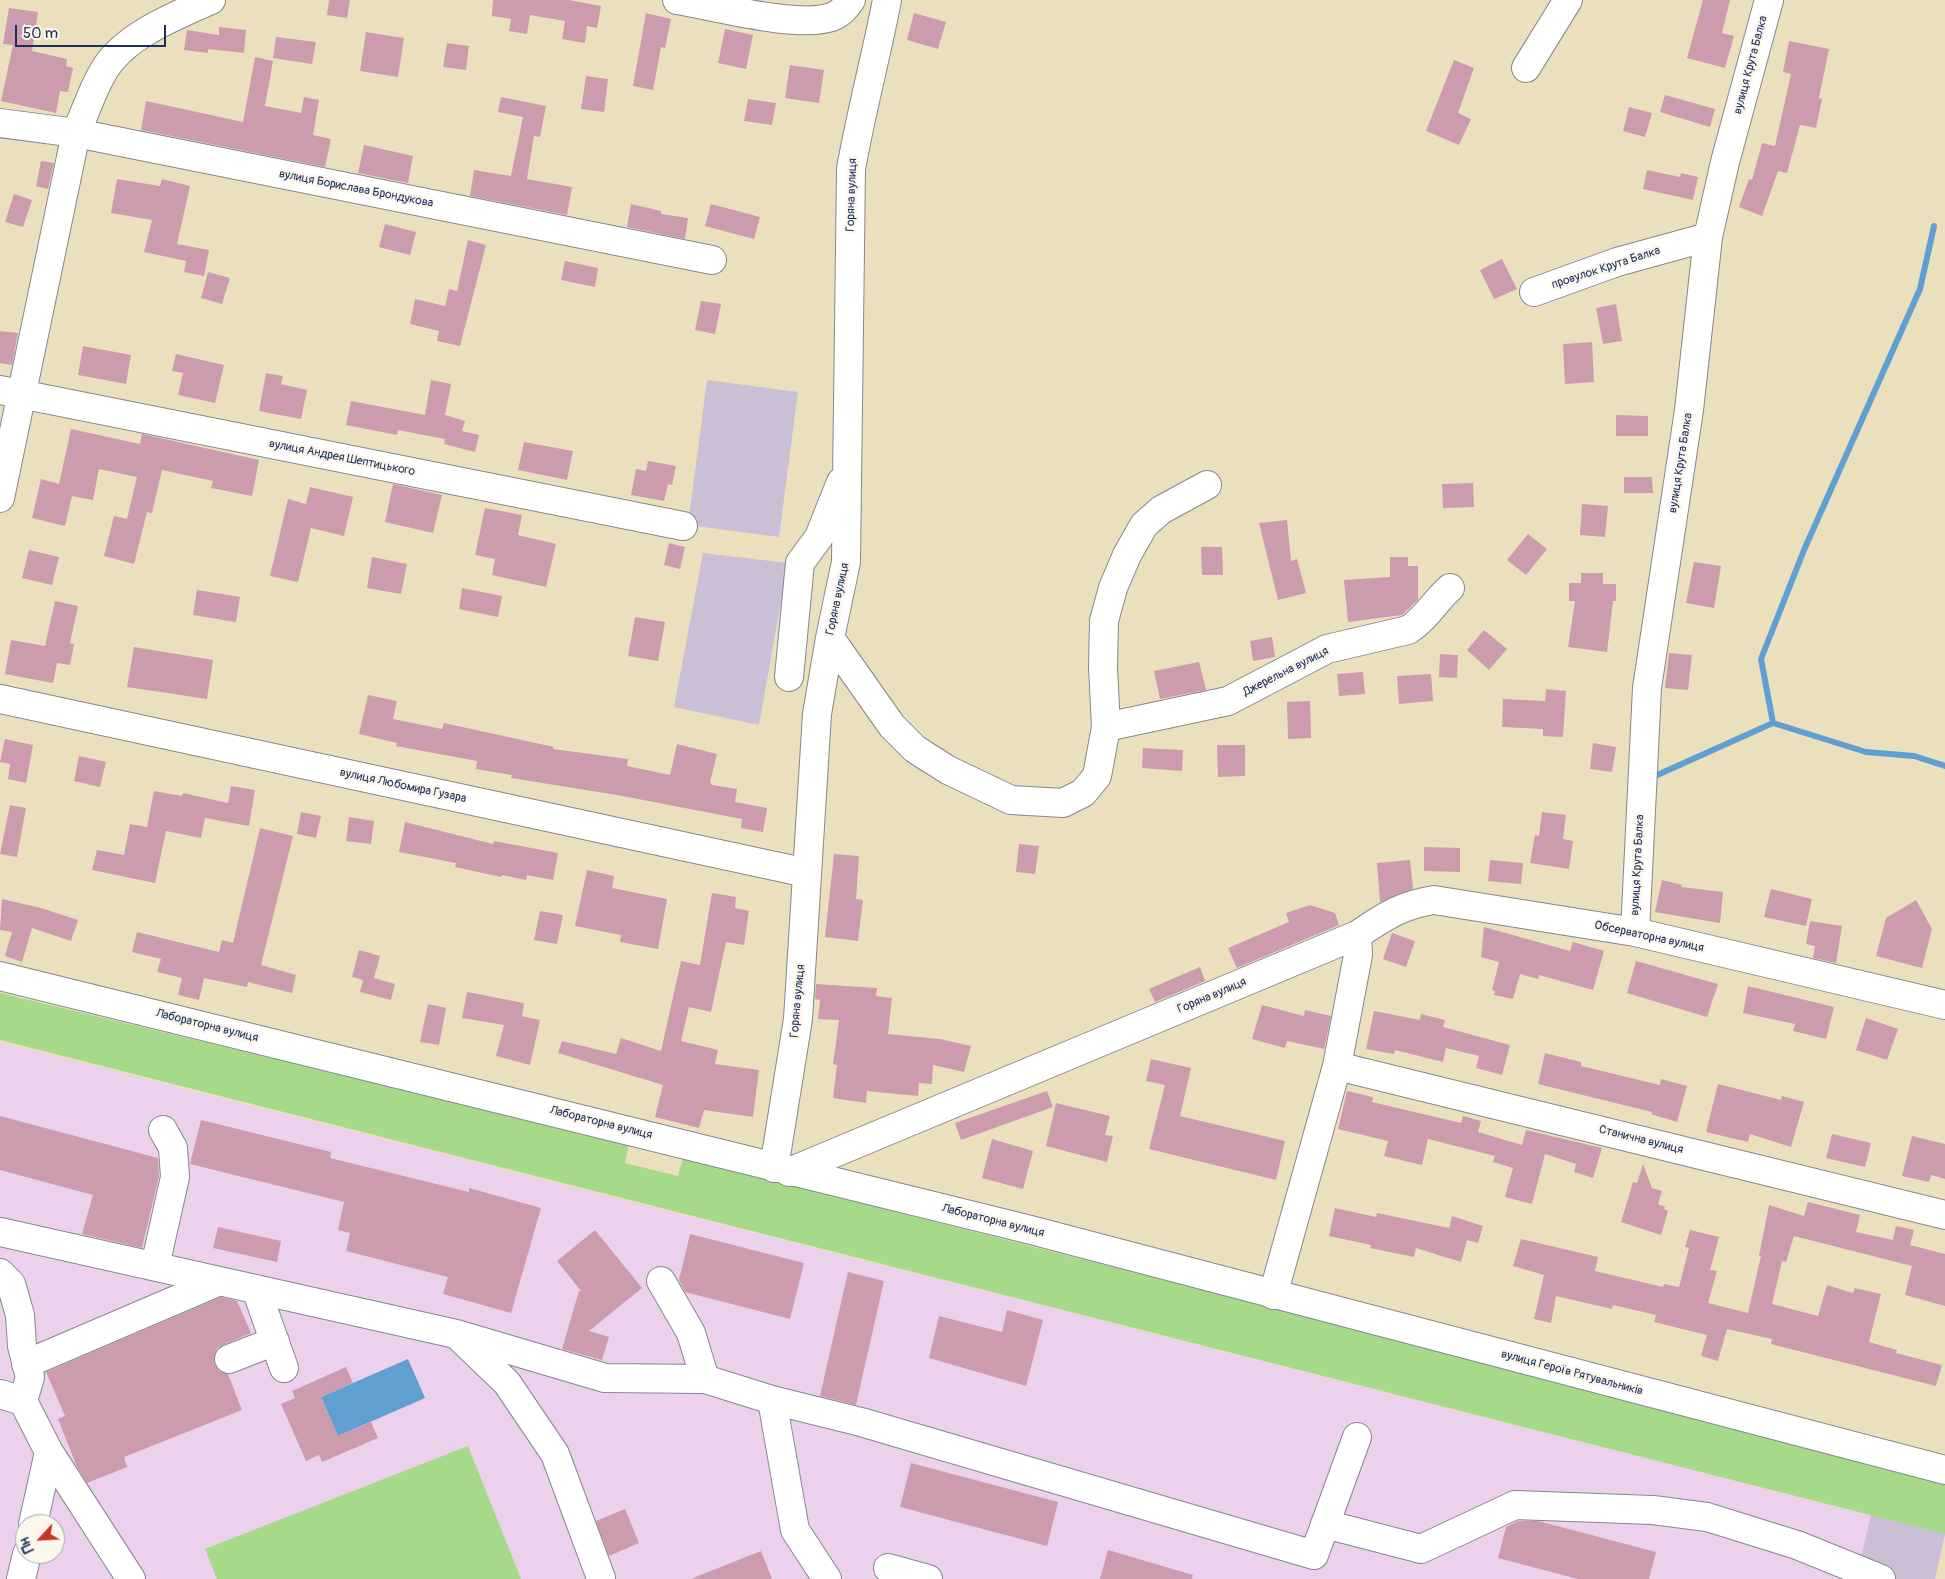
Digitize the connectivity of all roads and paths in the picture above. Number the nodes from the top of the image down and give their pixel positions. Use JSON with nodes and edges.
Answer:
{"nodes":[{"id":1,"x":211,"y":0,"type":"edge"},
{"id":2,"x":677,"y":0,"type":"edge"},
{"id":3,"x":851,"y":0,"type":"edge"},
{"id":4,"x":886,"y":0,"type":"edge"},
{"id":5,"x":1568,"y":0,"type":"edge"},
{"id":6,"x":1769,"y":0,"type":"edge"},
{"id":7,"x":1526,"y":68,"type":"dead end"},
{"id":8,"x":0,"y":123,"type":"edge"},
{"id":9,"x":76,"y":133,"type":"junction"},
{"id":10,"x":1708,"y":237,"type":"junction"},
{"id":11,"x":712,"y":260,"type":"dead end"},
{"id":12,"x":1534,"y":292,"type":"dead end"},
{"id":13,"x":11,"y":392,"type":"edge"},
{"id":14,"x":847,"y":468,"type":"junction"},
{"id":15,"x":1208,"y":485,"type":"dead end"},
{"id":16,"x":0,"y":498,"type":"edge"},
{"id":17,"x":683,"y":526,"type":"dead end"},
{"id":18,"x":1450,"y":588,"type":"dead end"},
{"id":19,"x":830,"y":638,"type":"junction"},
{"id":20,"x":789,"y":677,"type":"dead end"},
{"id":21,"x":0,"y":699,"type":"edge"},
{"id":22,"x":1106,"y":727,"type":"junction"},
{"id":23,"x":807,"y":873,"type":"junction"},
{"id":24,"x":1635,"y":932,"type":"junction"},
{"id":25,"x":1358,"y":945,"type":"junction"},
{"id":26,"x":0,"y":976,"type":"edge"},
{"id":27,"x":1945,"y":1005,"type":"edge"},
{"id":28,"x":1188,"y":1025,"type":"dead end"},
{"id":29,"x":1337,"y":1066,"type":"junction"},
{"id":30,"x":163,"y":1130,"type":"dead end"},
{"id":31,"x":782,"y":1170,"type":"junction"},
{"id":32,"x":1945,"y":1215,"type":"edge"},
{"id":33,"x":0,"y":1232,"type":"edge"},
{"id":34,"x":155,"y":1266,"type":"junction"},
{"id":35,"x":0,"y":1273,"type":"edge"},
{"id":36,"x":1200,"y":1276,"type":"joint"},
{"id":37,"x":220,"y":1281,"type":"junction"},
{"id":38,"x":661,"y":1282,"type":"dead end"},
{"id":39,"x":256,"y":1288,"type":"junction"},
{"id":40,"x":1273,"y":1295,"type":"junction"},
{"id":41,"x":456,"y":1334,"type":"junction"},
{"id":42,"x":275,"y":1341,"type":"junction"},
{"id":43,"x":230,"y":1358,"type":"dead end"},
{"id":44,"x":26,"y":1364,"type":"junction"},
{"id":45,"x":284,"y":1368,"type":"dead end"},
{"id":46,"x":705,"y":1379,"type":"junction"},
{"id":47,"x":12,"y":1398,"type":"edge"},
{"id":48,"x":772,"y":1400,"type":"junction"},
{"id":49,"x":1357,"y":1437,"type":"dead end"},
{"id":50,"x":49,"y":1452,"type":"junction"},
{"id":51,"x":1945,"y":1470,"type":"edge"},
{"id":52,"x":35,"y":1514,"type":"edge"},
{"id":53,"x":1325,"y":1524,"type":"junction"},
{"id":54,"x":25,"y":1564,"type":"edge"},
{"id":55,"x":888,"y":1568,"type":"dead end"},
{"id":56,"x":601,"y":1578,"type":"edge"},
{"id":57,"x":21,"y":1579,"type":"edge"},
{"id":58,"x":131,"y":1579,"type":"edge"},
{"id":59,"x":827,"y":1579,"type":"edge"},
{"id":60,"x":928,"y":1579,"type":"edge"},
{"id":61,"x":1881,"y":1579,"type":"edge"}],
"edges":[{"from":1,"to":9,"type":"street"},
{"from":2,"to":3,"type":"street"},
{"from":4,"to":14,"type":"street","name":"Горяна вулиця"},
{"from":5,"to":7,"type":"street"},
{"from":6,"to":10,"type":"street","name":"вулиця Крута Балка"},
{"from":8,"to":9,"type":"street","name":"вулиця Борислава Брондукова"},
{"from":9,"to":11,"type":"street","name":"вулиця Борислава Брондукова"},
{"from":9,"to":13,"type":"street"},
{"from":10,"to":12,"type":"street","name":"провулок Крута Балка"},
{"from":10,"to":24,"type":"street","name":"вулиця Крута Балка"},
{"from":13,"to":16,"type":"street"},
{"from":13,"to":17,"type":"street","name":"вулиця Андрея Шептицького"},
{"from":14,"to":19,"type":"street","name":"Горяна вулиця"},
{"from":14,"to":20,"type":"street"},
{"from":15,"to":22,"type":"street"},
{"from":18,"to":22,"type":"street","name":"Джерельна вулиця"},
{"from":19,"to":22,"type":"street"},
{"from":19,"to":23,"type":"street","name":"Горяна вулиця"},
{"from":21,"to":23,"type":"street","name":"вулиця Любомира Гузара"},
{"from":23,"to":31,"type":"street","name":"Горяна вулиця"},
{"from":24,"to":25,"type":"street","name":"Обсерваторна вулиця"},
{"from":24,"to":27,"type":"street","name":"Обсерваторна вулиця"},
{"from":25,"to":28,"type":"street"},
{"from":25,"to":29,"type":"street"},
{"from":25,"to":31,"type":"street","name":"Горяна вулиця"},
{"from":26,"to":31,"type":"street","name":"Лабораторна вулиця"},
{"from":29,"to":32,"type":"street","name":"Станична вулиця"},
{"from":29,"to":40,"type":"street"},
{"from":30,"to":34,"type":"street"},
{"from":31,"to":36,"type":"street","name":"Лабораторна вулиця"},
{"from":33,"to":34,"type":"street"},
{"from":34,"to":37,"type":"street"},
{"from":35,"to":44,"type":"street"},
{"from":36,"to":40,"type":"street","name":"вулиця Героїв Рятувальників"},
{"from":37,"to":39,"type":"street"},
{"from":37,"to":44,"type":"street"},
{"from":38,"to":46,"type":"street"},
{"from":39,"to":41,"type":"street"},
{"from":39,"to":42,"type":"street"},
{"from":40,"to":51,"type":"street","name":"вулиця Героїв Рятувальників"},
{"from":41,"to":46,"type":"street"},
{"from":41,"to":56,"type":"street"},
{"from":42,"to":43,"type":"street"},
{"from":42,"to":45,"type":"street"},
{"from":44,"to":47,"type":"street"},
{"from":46,"to":48,"type":"street"},
{"from":47,"to":50,"type":"street"},
{"from":48,"to":53,"type":"street"},
{"from":48,"to":59,"type":"street"},
{"from":49,"to":53,"type":"street"},
{"from":50,"to":52,"type":"street"},
{"from":50,"to":58,"type":"street"},
{"from":53,"to":61,"type":"street"},
{"from":54,"to":57,"type":"street"},
{"from":55,"to":60,"type":"street"}]}
